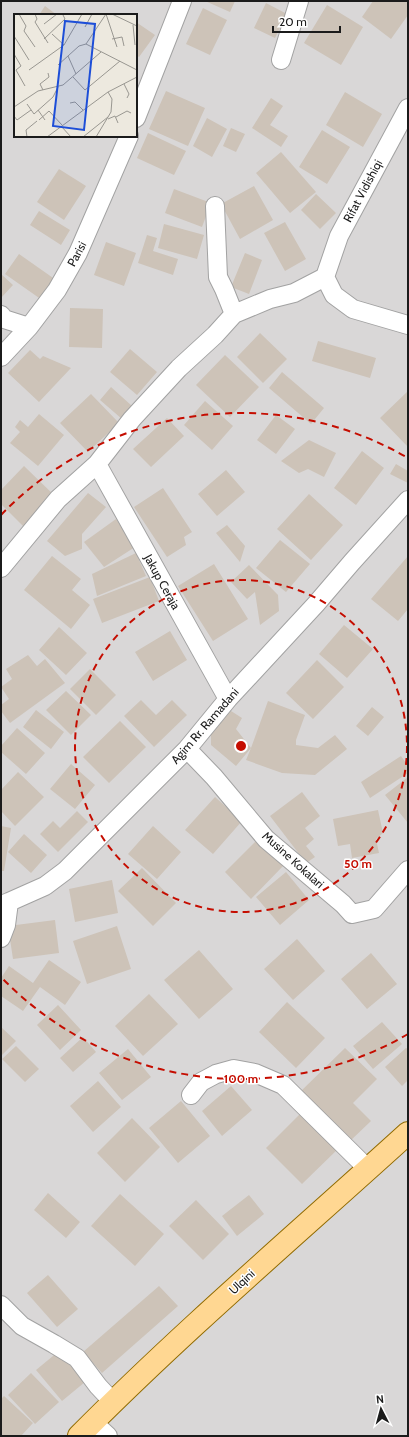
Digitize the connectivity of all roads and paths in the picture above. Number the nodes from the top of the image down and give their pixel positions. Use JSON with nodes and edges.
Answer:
{"nodes":[{"id":1,"x":182,"y":1,"type":"edge"},
{"id":2,"x":299,"y":1,"type":"edge"},
{"id":3,"x":281,"y":60,"type":"dead end"},
{"id":4,"x":408,"y":108,"type":"edge"},
{"id":5,"x":137,"y":115,"type":"edge"},
{"id":6,"x":128,"y":137,"type":"edge"},
{"id":7,"x":215,"y":206,"type":"dead end"},
{"id":8,"x":325,"y":277,"type":"junction"},
{"id":9,"x":234,"y":314,"type":"junction"},
{"id":10,"x":1,"y":315,"type":"edge"},
{"id":11,"x":408,"y":325,"type":"edge"},
{"id":12,"x":30,"y":327,"type":"junction"},
{"id":13,"x":1,"y":357,"type":"edge"},
{"id":14,"x":97,"y":464,"type":"junction"},
{"id":15,"x":408,"y":500,"type":"edge"},
{"id":16,"x":1,"y":568,"type":"edge"},
{"id":17,"x":228,"y":699,"type":"junction"},
{"id":18,"x":187,"y":749,"type":"junction"},
{"id":19,"x":408,"y":870,"type":"edge"},
{"id":20,"x":5,"y":903,"type":"edge"},
{"id":21,"x":1,"y":938,"type":"edge"},
{"id":22,"x":191,"y":1096,"type":"dead end"},
{"id":23,"x":408,"y":1133,"type":"edge"},
{"id":24,"x":368,"y":1169,"type":"junction"},
{"id":25,"x":1,"y":1305,"type":"edge"},
{"id":26,"x":113,"y":1402,"type":"junction"},
{"id":27,"x":93,"y":1431,"type":"edge"}],
"edges":[{"from":1,"to":5,"type":"street"},
{"from":2,"to":3,"type":"street"},
{"from":4,"to":8,"type":"street","name":"Rifat Vidishiqi"},
{"from":6,"to":12,"type":"street","name":"Parisi"},
{"from":7,"to":9,"type":"street"},
{"from":8,"to":9,"type":"street"},
{"from":8,"to":11,"type":"street"},
{"from":9,"to":14,"type":"street"},
{"from":10,"to":12,"type":"street"},
{"from":12,"to":13,"type":"street","name":"Parisi"},
{"from":14,"to":16,"type":"street"},
{"from":14,"to":17,"type":"street","name":"Jakup Ceraja"},
{"from":15,"to":17,"type":"street","name":"Agim Rr. Ramadani"},
{"from":17,"to":18,"type":"street","name":"Agim Rr. Ramadani"},
{"from":18,"to":19,"type":"street","name":"Musine Kokalari"},
{"from":18,"to":20,"type":"street","name":"Agim Rr. Ramadani"},
{"from":20,"to":21,"type":"street","name":"Agim Rr. Ramadani"},
{"from":22,"to":24,"type":"street"},
{"from":23,"to":24,"type":"main road","name":"Ulqini"},
{"from":24,"to":26,"type":"main road","name":"Ulqini"},
{"from":25,"to":26,"type":"street"},
{"from":26,"to":27,"type":"main road","name":"Ulqini"}]}
